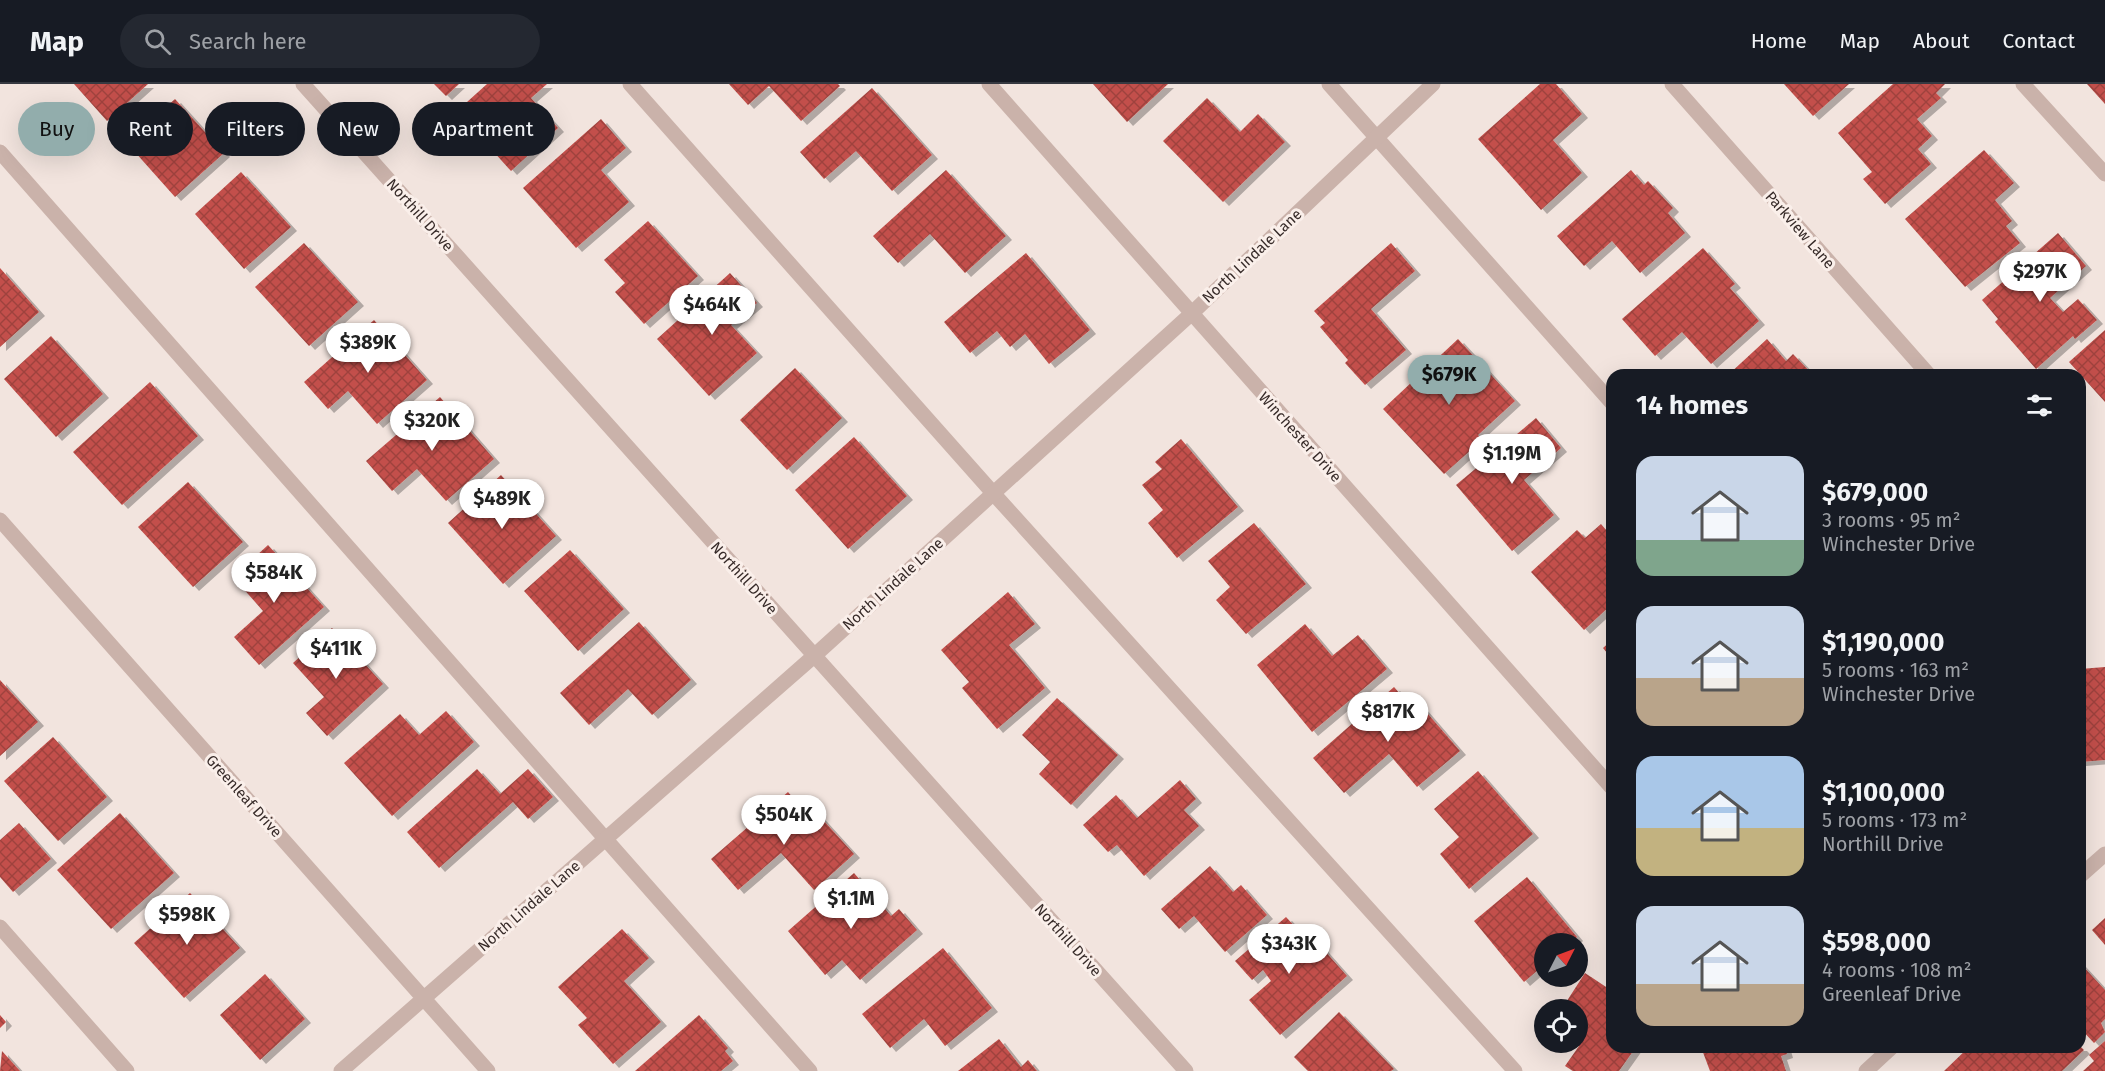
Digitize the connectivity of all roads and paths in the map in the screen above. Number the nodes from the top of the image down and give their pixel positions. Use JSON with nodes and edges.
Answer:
{"nodes":[{"id":1,"x":303,"y":84,"type":"edge"},
{"id":2,"x":630,"y":84,"type":"edge"},
{"id":3,"x":989,"y":84,"type":"edge"},
{"id":4,"x":1329,"y":84,"type":"edge"},
{"id":5,"x":1433,"y":84,"type":"edge"},
{"id":6,"x":1672,"y":84,"type":"edge"},
{"id":7,"x":2023,"y":84,"type":"edge"},
{"id":8,"x":1376,"y":138,"type":"junction"},
{"id":9,"x":0,"y":152,"type":"edge"},
{"id":10,"x":2105,"y":174,"type":"edge"},
{"id":11,"x":1191,"y":314,"type":"junction"},
{"id":12,"x":1924,"y":369,"type":"edge"},
{"id":13,"x":1606,"y":396,"type":"edge"},
{"id":14,"x":993,"y":493,"type":"junction"},
{"id":15,"x":0,"y":520,"type":"edge"},
{"id":16,"x":814,"y":656,"type":"junction"},
{"id":17,"x":1606,"y":781,"type":"edge"},
{"id":18,"x":605,"y":838,"type":"junction"},
{"id":19,"x":2105,"y":854,"type":"edge"},
{"id":20,"x":2086,"y":871,"type":"edge"},
{"id":21,"x":0,"y":927,"type":"edge"},
{"id":22,"x":423,"y":998,"type":"junction"},
{"id":23,"x":1886,"y":1053,"type":"edge"},
{"id":24,"x":127,"y":1071,"type":"edge"},
{"id":25,"x":341,"y":1071,"type":"edge"},
{"id":26,"x":488,"y":1071,"type":"edge"},
{"id":27,"x":810,"y":1071,"type":"edge"},
{"id":28,"x":1186,"y":1071,"type":"edge"},
{"id":29,"x":1515,"y":1071,"type":"edge"},
{"id":30,"x":1866,"y":1071,"type":"edge"}],
"edges":[{"from":1,"to":16,"type":"street","name":"Northill Drive"},
{"from":2,"to":14,"type":"street"},
{"from":3,"to":11,"type":"street","name":"Winchester Drive"},
{"from":4,"to":8,"type":"street"},
{"from":5,"to":8,"type":"street","name":"North Lindale Lane"},
{"from":6,"to":12,"type":"street","name":"Parkview Lane"},
{"from":7,"to":10,"type":"street"},
{"from":8,"to":11,"type":"street","name":"North Lindale Lane"},
{"from":8,"to":13,"type":"street"},
{"from":9,"to":18,"type":"street"},
{"from":11,"to":14,"type":"street","name":"North Lindale Lane"},
{"from":11,"to":17,"type":"street","name":"Winchester Drive"},
{"from":14,"to":16,"type":"street","name":"North Lindale Lane"},
{"from":14,"to":29,"type":"street"},
{"from":15,"to":22,"type":"street","name":"Greenleaf Drive"},
{"from":16,"to":18,"type":"street","name":"North Lindale Lane"},
{"from":16,"to":28,"type":"street","name":"Northill Drive"},
{"from":18,"to":22,"type":"street","name":"North Lindale Lane"},
{"from":18,"to":27,"type":"street"},
{"from":19,"to":20,"type":"street"},
{"from":21,"to":24,"type":"street"},
{"from":22,"to":25,"type":"street","name":"North Lindale Lane"},
{"from":22,"to":26,"type":"street","name":"Greenleaf Drive"},
{"from":23,"to":30,"type":"street"}]}
